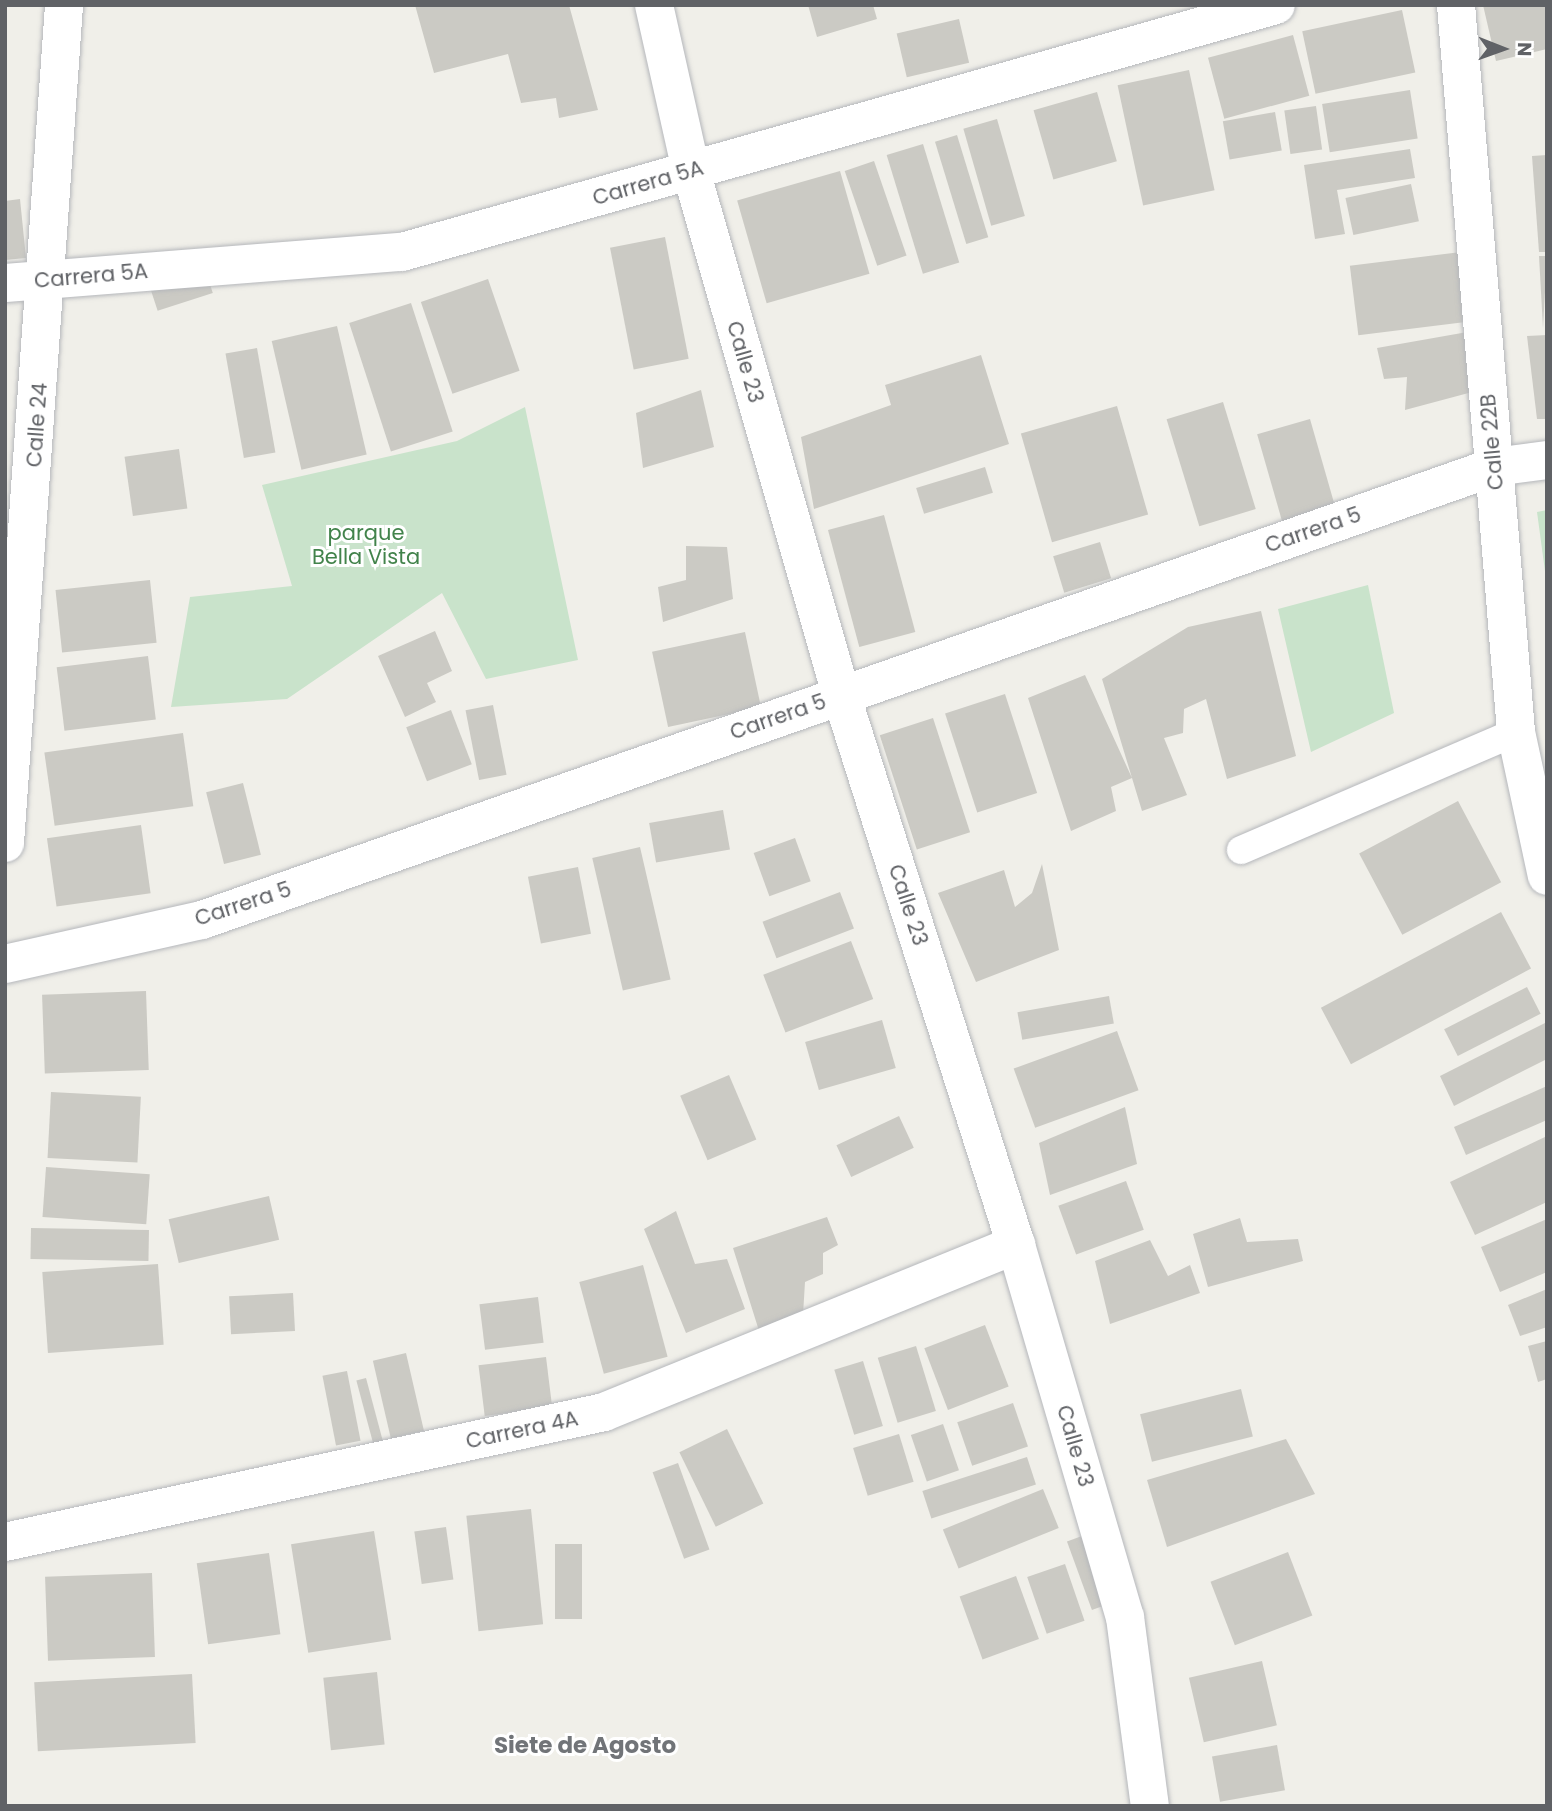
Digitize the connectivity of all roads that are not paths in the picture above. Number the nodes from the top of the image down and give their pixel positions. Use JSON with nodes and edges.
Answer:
{"nodes":[{"id":1,"x":64,"y":5,"type":"edge"},
{"id":2,"x":654,"y":5,"type":"edge"},
{"id":3,"x":1276,"y":5,"type":"edge"},
{"id":4,"x":1456,"y":5,"type":"edge"},
{"id":5,"x":691,"y":171,"type":"junction"},
{"id":6,"x":48,"y":279,"type":"junction"},
{"id":7,"x":5,"y":283,"type":"edge"},
{"id":8,"x":1547,"y":460,"type":"edge"},
{"id":9,"x":1494,"y":467,"type":"junction"},
{"id":10,"x":841,"y":694,"type":"junction"},
{"id":11,"x":1516,"y":732,"type":"junction"},
{"id":12,"x":5,"y":844,"type":"edge"},
{"id":13,"x":1241,"y":850,"type":"dead end"},
{"id":14,"x":1547,"y":876,"type":"edge"},
{"id":15,"x":5,"y":964,"type":"edge"},
{"id":16,"x":1016,"y":1245,"type":"junction"},
{"id":17,"x":5,"y":1542,"type":"edge"},
{"id":18,"x":1150,"y":1806,"type":"edge"}],
"edges":[{"from":1,"to":6,"type":"street","name":"Calle 24"},
{"from":2,"to":5,"type":"street","name":"Calle 23"},
{"from":3,"to":5,"type":"street","name":"Carrera 5A"},
{"from":4,"to":9,"type":"street","name":"Calle 22B"},
{"from":5,"to":6,"type":"street","name":"Carrera 5A"},
{"from":5,"to":10,"type":"street","name":"Calle 23"},
{"from":6,"to":7,"type":"street","name":"Carrera 5A"},
{"from":6,"to":12,"type":"street","name":"Calle 24"},
{"from":8,"to":9,"type":"street","name":"Carrera 5"},
{"from":9,"to":10,"type":"street","name":"Carrera 5"},
{"from":9,"to":11,"type":"street","name":"Calle 22B"},
{"from":10,"to":15,"type":"street","name":"Carrera 5"},
{"from":10,"to":16,"type":"street","name":"Calle 23"},
{"from":11,"to":13,"type":"lane"},
{"from":11,"to":14,"type":"street","name":"Calle 22B"},
{"from":16,"to":17,"type":"street","name":"Carrera 4A"},
{"from":16,"to":18,"type":"street","name":"Calle 23"}]}
